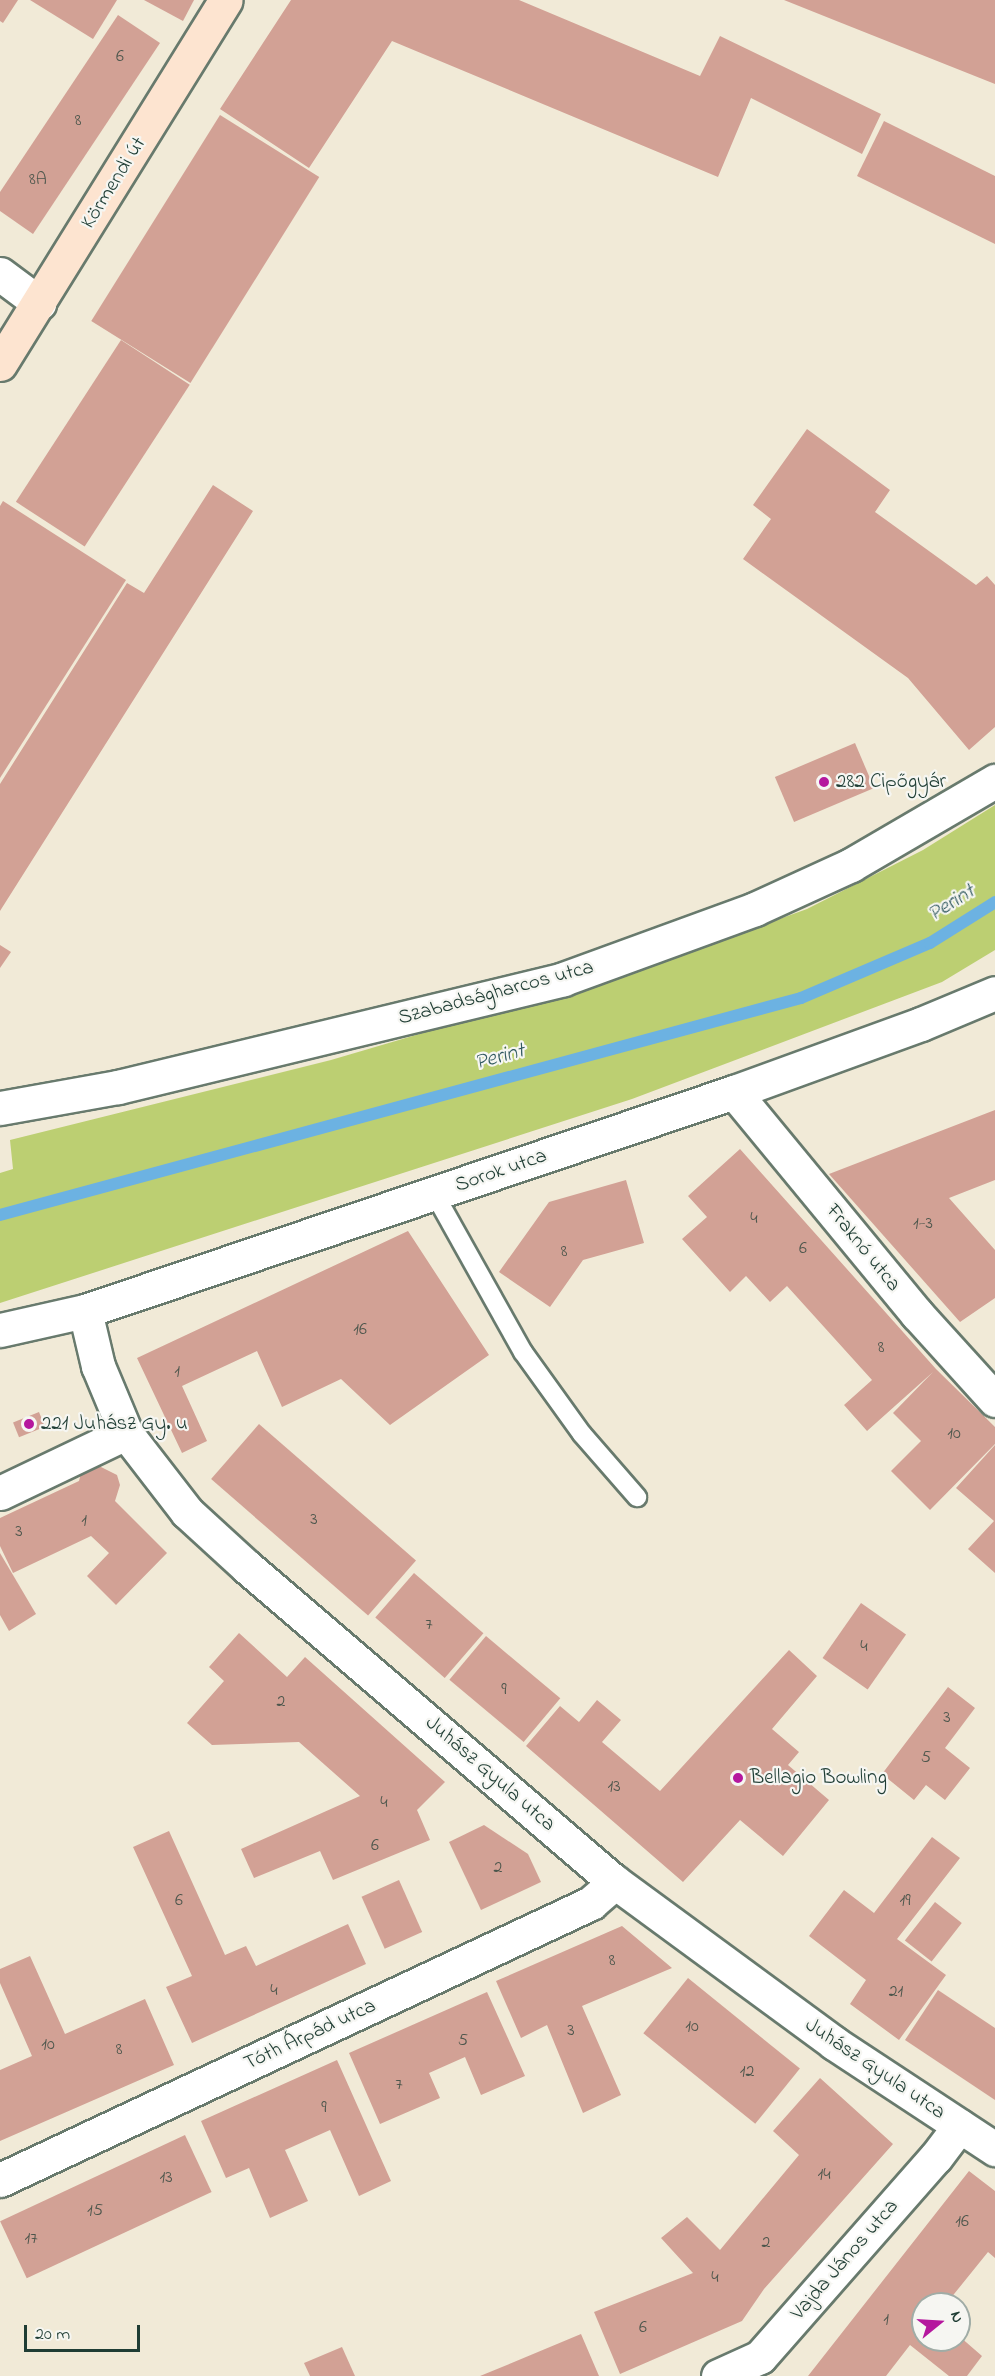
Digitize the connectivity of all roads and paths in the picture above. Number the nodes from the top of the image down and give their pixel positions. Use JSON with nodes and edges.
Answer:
{"nodes":[{"id":1,"x":226,"y":0,"type":"edge"},
{"id":2,"x":0,"y":273,"type":"edge"},
{"id":3,"x":39,"y":303,"type":"junction"},
{"id":4,"x":0,"y":364,"type":"edge"},
{"id":5,"x":995,"y":781,"type":"edge"},
{"id":6,"x":995,"y":993,"type":"edge"},
{"id":7,"x":734,"y":1092,"type":"junction"},
{"id":8,"x":0,"y":1108,"type":"edge"},
{"id":9,"x":434,"y":1193,"type":"junction"},
{"id":10,"x":85,"y":1311,"type":"junction"},
{"id":11,"x":0,"y":1330,"type":"edge"},
{"id":12,"x":995,"y":1400,"type":"edge"},
{"id":13,"x":126,"y":1433,"type":"junction"},
{"id":14,"x":0,"y":1493,"type":"edge"},
{"id":15,"x":637,"y":1497,"type":"dead end"},
{"id":16,"x":615,"y":1882,"type":"junction"},
{"id":17,"x":959,"y":2126,"type":"junction"},
{"id":18,"x":995,"y":2149,"type":"edge"},
{"id":19,"x":0,"y":2180,"type":"edge"},
{"id":20,"x":760,"y":2366,"type":"edge"},
{"id":21,"x":718,"y":2376,"type":"edge"}],
"edges":[{"from":1,"to":3,"type":"street","name":"Körmendi út"},
{"from":2,"to":3,"type":"street"},
{"from":3,"to":4,"type":"street","name":"Körmendi út"},
{"from":5,"to":8,"type":"street","name":"Szabadságharcos utca"},
{"from":6,"to":7,"type":"street","name":"Sorok utca"},
{"from":7,"to":9,"type":"street","name":"Sorok utca"},
{"from":7,"to":12,"type":"street","name":"Fraknó utca"},
{"from":9,"to":10,"type":"street","name":"Sorok utca"},
{"from":9,"to":15,"type":"lane"},
{"from":10,"to":11,"type":"street","name":"Sorok utca"},
{"from":10,"to":13,"type":"street","name":"Juhász Gyula utca"},
{"from":13,"to":14,"type":"street"},
{"from":13,"to":16,"type":"street","name":"Juhász Gyula utca"},
{"from":16,"to":17,"type":"street","name":"Juhász Gyula utca"},
{"from":16,"to":19,"type":"street","name":"Tóth Árpád utca"},
{"from":17,"to":18,"type":"street","name":"Juhász Gyula utca"},
{"from":17,"to":20,"type":"street","name":"Vajda János utca"},
{"from":20,"to":21,"type":"street","name":"Vajda János utca"}]}
